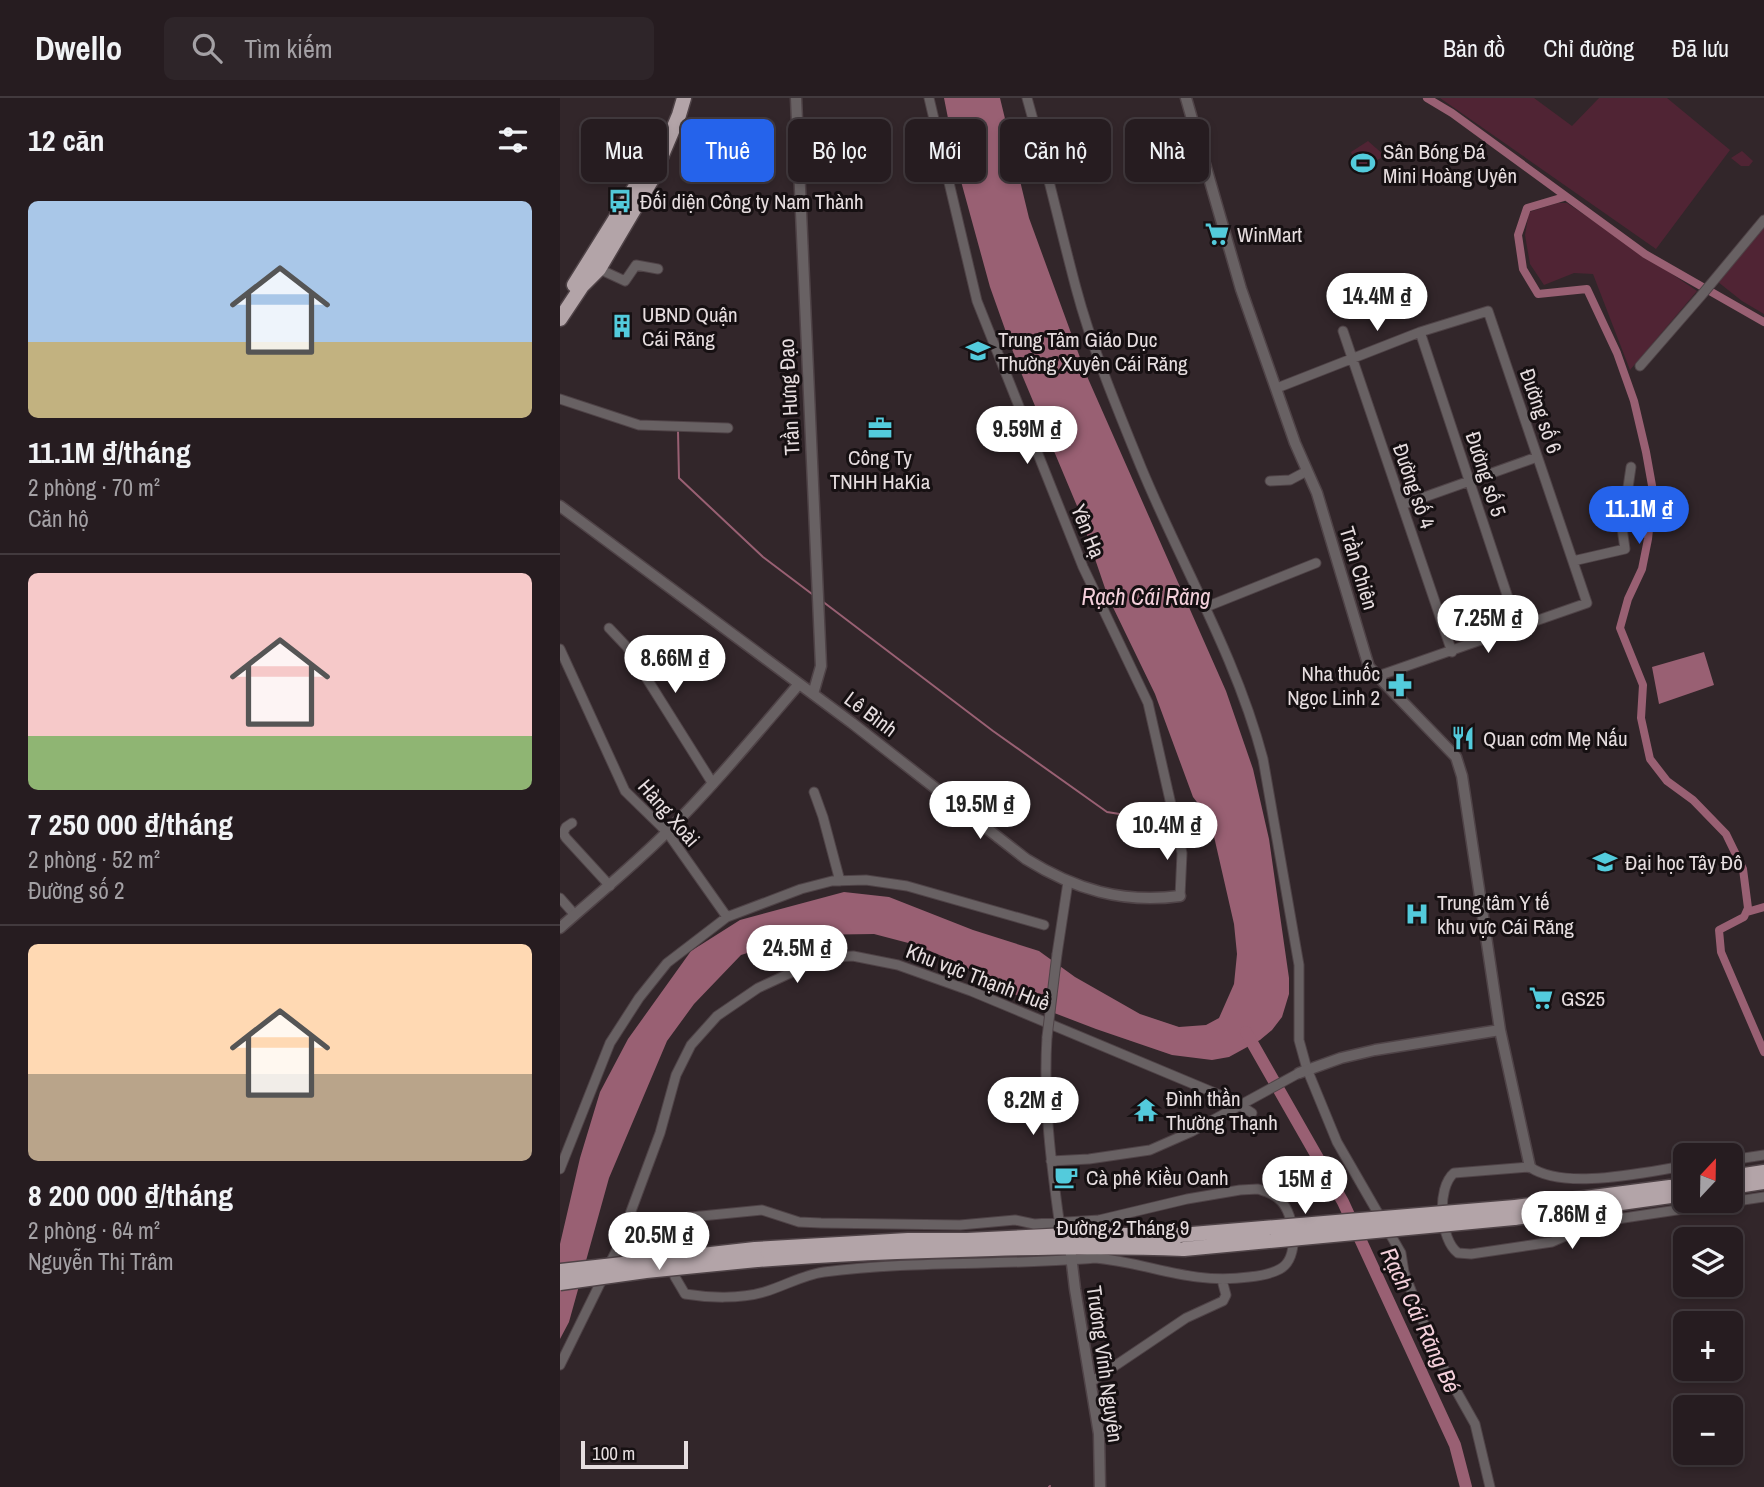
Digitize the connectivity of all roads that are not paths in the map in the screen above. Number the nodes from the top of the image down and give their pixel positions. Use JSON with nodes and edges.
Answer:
{"nodes":[{"id":1,"x":675,"y":98,"type":"edge"},
{"id":2,"x":684,"y":98,"type":"edge"},
{"id":3,"x":796,"y":98,"type":"edge"},
{"id":4,"x":929,"y":98,"type":"edge"},
{"id":5,"x":1027,"y":98,"type":"edge"},
{"id":6,"x":1186,"y":98,"type":"edge"},
{"id":7,"x":1764,"y":220,"type":"edge"},
{"id":8,"x":594,"y":266,"type":"junction"},
{"id":9,"x":658,"y":269,"type":"dead end"},
{"id":10,"x":560,"y":307,"type":"edge"},
{"id":11,"x":560,"y":319,"type":"edge"},
{"id":12,"x":1343,"y":331,"type":"dead end"},
{"id":13,"x":1420,"y":332,"type":"junction"},
{"id":14,"x":1354,"y":359,"type":"junction"},
{"id":15,"x":1640,"y":366,"type":"dead end"},
{"id":16,"x":1277,"y":388,"type":"junction"},
{"id":17,"x":560,"y":399,"type":"edge"},
{"id":18,"x":728,"y":428,"type":"dead end"},
{"id":19,"x":1537,"y":457,"type":"junction"},
{"id":20,"x":1631,"y":467,"type":"dead end"},
{"id":21,"x":1307,"y":471,"type":"junction"},
{"id":22,"x":1469,"y":480,"type":"junction"},
{"id":23,"x":1270,"y":481,"type":"dead end"},
{"id":24,"x":1402,"y":505,"type":"junction"},
{"id":25,"x":560,"y":506,"type":"edge"},
{"id":26,"x":1573,"y":561,"type":"junction"},
{"id":27,"x":1316,"y":563,"type":"dead end"},
{"id":28,"x":1206,"y":607,"type":"junction"},
{"id":29,"x":609,"y":628,"type":"dead end"},
{"id":30,"x":1518,"y":628,"type":"junction"},
{"id":31,"x":560,"y":649,"type":"edge"},
{"id":32,"x":1452,"y":652,"type":"junction"},
{"id":33,"x":1378,"y":676,"type":"junction"},
{"id":34,"x":800,"y":684,"type":"junction"},
{"id":35,"x":813,"y":694,"type":"junction"},
{"id":36,"x":713,"y":785,"type":"junction"},
{"id":37,"x":814,"y":792,"type":"dead end"},
{"id":38,"x":572,"y":823,"type":"dead end"},
{"id":39,"x":667,"y":832,"type":"junction"},
{"id":40,"x":840,"y":881,"type":"junction"},
{"id":41,"x":1068,"y":882,"type":"junction"},
{"id":42,"x":610,"y":886,"type":"junction"},
{"id":43,"x":1180,"y":896,"type":"joint"},
{"id":44,"x":560,"y":898,"type":"edge"},
{"id":45,"x":575,"y":915,"type":"junction"},
{"id":46,"x":727,"y":917,"type":"junction"},
{"id":47,"x":1044,"y":925,"type":"dead end"},
{"id":48,"x":560,"y":928,"type":"edge"},
{"id":49,"x":1500,"y":1030,"type":"junction"},
{"id":50,"x":1303,"y":1071,"type":"junction"},
{"id":51,"x":1242,"y":1102,"type":"junction"},
{"id":52,"x":1252,"y":1114,"type":"dead end"},
{"id":53,"x":1764,"y":1155,"type":"edge"},
{"id":54,"x":1743,"y":1158,"type":"edge"},
{"id":55,"x":1051,"y":1161,"type":"junction"},
{"id":56,"x":1530,"y":1167,"type":"junction"},
{"id":57,"x":560,"y":1169,"type":"edge"},
{"id":58,"x":1673,"y":1169,"type":"edge"},
{"id":59,"x":1654,"y":1171,"type":"junction"},
{"id":60,"x":1764,"y":1172,"type":"edge"},
{"id":61,"x":1743,"y":1175,"type":"edge"},
{"id":62,"x":1764,"y":1182,"type":"edge"},
{"id":63,"x":1673,"y":1186,"type":"edge"},
{"id":64,"x":1657,"y":1188,"type":"junction"},
{"id":65,"x":1743,"y":1191,"type":"edge"},
{"id":66,"x":1673,"y":1195,"type":"edge"},
{"id":67,"x":1743,"y":1197,"type":"edge"},
{"id":68,"x":1764,"y":1197,"type":"edge"},
{"id":69,"x":1673,"y":1208,"type":"edge"},
{"id":70,"x":1515,"y":1213,"type":"junction"},
{"id":71,"x":1034,"y":1224,"type":"junction"},
{"id":72,"x":1060,"y":1228,"type":"junction"},
{"id":73,"x":1012,"y":1237,"type":"junction"},
{"id":74,"x":1182,"y":1242,"type":"junction"},
{"id":75,"x":1107,"y":1246,"type":"junction"},
{"id":76,"x":756,"y":1254,"type":"junction"},
{"id":77,"x":1071,"y":1254,"type":"junction"},
{"id":78,"x":1095,"y":1258,"type":"junction"},
{"id":79,"x":560,"y":1271,"type":"edge"},
{"id":80,"x":1222,"y":1280,"type":"junction"},
{"id":81,"x":560,"y":1283,"type":"edge"},
{"id":82,"x":560,"y":1365,"type":"edge"},
{"id":83,"x":1091,"y":1382,"type":"junction"},
{"id":84,"x":1100,"y":1487,"type":"edge"},
{"id":85,"x":1490,"y":1487,"type":"edge"}],
"edges":[{"from":1,"to":8,"type":"highway"},
{"from":2,"to":8,"type":"highway"},
{"from":3,"to":35,"type":"street","name":"Trần Hưng Đạo"},
{"from":4,"to":43,"type":"street","name":"Yên Hạ"},
{"from":5,"to":28,"type":"street"},
{"from":6,"to":16,"type":"street","name":"Trần Chiên"},
{"from":7,"to":15,"type":"street"},
{"from":8,"to":9,"type":"street"},
{"from":8,"to":10,"type":"highway"},
{"from":8,"to":11,"type":"highway"},
{"from":12,"to":14,"type":"street","name":"Đường số 4"},
{"from":13,"to":14,"type":"street"},
{"from":13,"to":19,"type":"street","name":"Đường số 6"},
{"from":13,"to":22,"type":"street","name":"Đường số 5"},
{"from":14,"to":16,"type":"street"},
{"from":14,"to":24,"type":"street","name":"Đường số 4"},
{"from":16,"to":21,"type":"street","name":"Trần Chiên"},
{"from":17,"to":18,"type":"street"},
{"from":19,"to":22,"type":"street"},
{"from":19,"to":26,"type":"street","name":"Đường số 6"},
{"from":20,"to":26,"type":"street"},
{"from":21,"to":23,"type":"street"},
{"from":21,"to":33,"type":"street","name":"Trần Chiên"},
{"from":22,"to":24,"type":"street"},
{"from":22,"to":30,"type":"street","name":"Đường số 5"},
{"from":24,"to":32,"type":"street","name":"Đường số 4"},
{"from":25,"to":34,"type":"street","name":"Lê Bình"},
{"from":26,"to":30,"type":"street","name":"Đường số 6"},
{"from":27,"to":28,"type":"street"},
{"from":28,"to":50,"type":"street"},
{"from":29,"to":36,"type":"street"},
{"from":30,"to":32,"type":"street"},
{"from":31,"to":39,"type":"street","name":"Hàng Xoài"},
{"from":32,"to":33,"type":"street"},
{"from":33,"to":49,"type":"street","name":"Trần Chiên"},
{"from":34,"to":35,"type":"street","name":"Lê Bình"},
{"from":34,"to":36,"type":"street"},
{"from":35,"to":41,"type":"street","name":"Lê Bình"},
{"from":36,"to":39,"type":"street"},
{"from":37,"to":40,"type":"street"},
{"from":38,"to":42,"type":"street"},
{"from":39,"to":42,"type":"street"},
{"from":39,"to":46,"type":"street","name":"Hàng Xoài"},
{"from":40,"to":46,"type":"street"},
{"from":40,"to":47,"type":"street"},
{"from":41,"to":43,"type":"street","name":"Lê Bình"},
{"from":41,"to":55,"type":"street","bridge":true},
{"from":42,"to":45,"type":"street"},
{"from":44,"to":45,"type":"street"},
{"from":45,"to":48,"type":"street"},
{"from":46,"to":57,"type":"street"},
{"from":49,"to":50,"type":"street"},
{"from":49,"to":56,"type":"street","name":"Trần Chiên"},
{"from":50,"to":51,"type":"street"},
{"from":50,"to":85,"type":"street"},
{"from":51,"to":52,"type":"street","name":"Khu vực Thạnh Huề"},
{"from":51,"to":55,"type":"street"},
{"from":51,"to":82,"type":"street","name":"Khu vực Thạnh Huề"},
{"from":53,"to":54,"type":"street"},
{"from":55,"to":72,"type":"street"},
{"from":56,"to":59,"type":"street"},
{"from":56,"to":69,"type":"street"},
{"from":58,"to":59,"type":"street"},
{"from":59,"to":64,"type":"street"},
{"from":60,"to":61,"type":"highway"},
{"from":62,"to":65,"type":"highway"},
{"from":63,"to":64,"type":"highway","name":"Đường 2 Tháng 9"},
{"from":64,"to":70,"type":"highway","name":"Đường 2 Tháng 9"},
{"from":66,"to":70,"type":"highway","name":"Đường 2 Tháng 9"},
{"from":67,"to":68,"type":"street"},
{"from":70,"to":74,"type":"highway","name":"Đường 2 Tháng 9","bridge":true},
{"from":71,"to":72,"type":"street"},
{"from":71,"to":73,"type":"street"},
{"from":71,"to":77,"type":"street"},
{"from":72,"to":73,"type":"highway","name":"Đường 2 Tháng 9"},
{"from":72,"to":74,"type":"highway","name":"Đường 2 Tháng 9"},
{"from":72,"to":80,"type":"street"},
{"from":73,"to":76,"type":"highway","name":"Đường 2 Tháng 9"},
{"from":74,"to":75,"type":"highway","name":"Đường 2 Tháng 9"},
{"from":75,"to":77,"type":"highway","name":"Đường 2 Tháng 9"},
{"from":75,"to":78,"type":"street"},
{"from":76,"to":77,"type":"highway","name":"Đường 2 Tháng 9"},
{"from":76,"to":79,"type":"highway","name":"Đường 2 Tháng 9","bridge":true},
{"from":76,"to":81,"type":"highway","name":"Đường 2 Tháng 9","bridge":true},
{"from":77,"to":78,"type":"street"},
{"from":77,"to":83,"type":"street","name":"Trương Vĩnh Nguyên"},
{"from":78,"to":80,"type":"street"},
{"from":80,"to":83,"type":"street"},
{"from":83,"to":84,"type":"street","name":"Trương Vĩnh Nguyên"}]}
